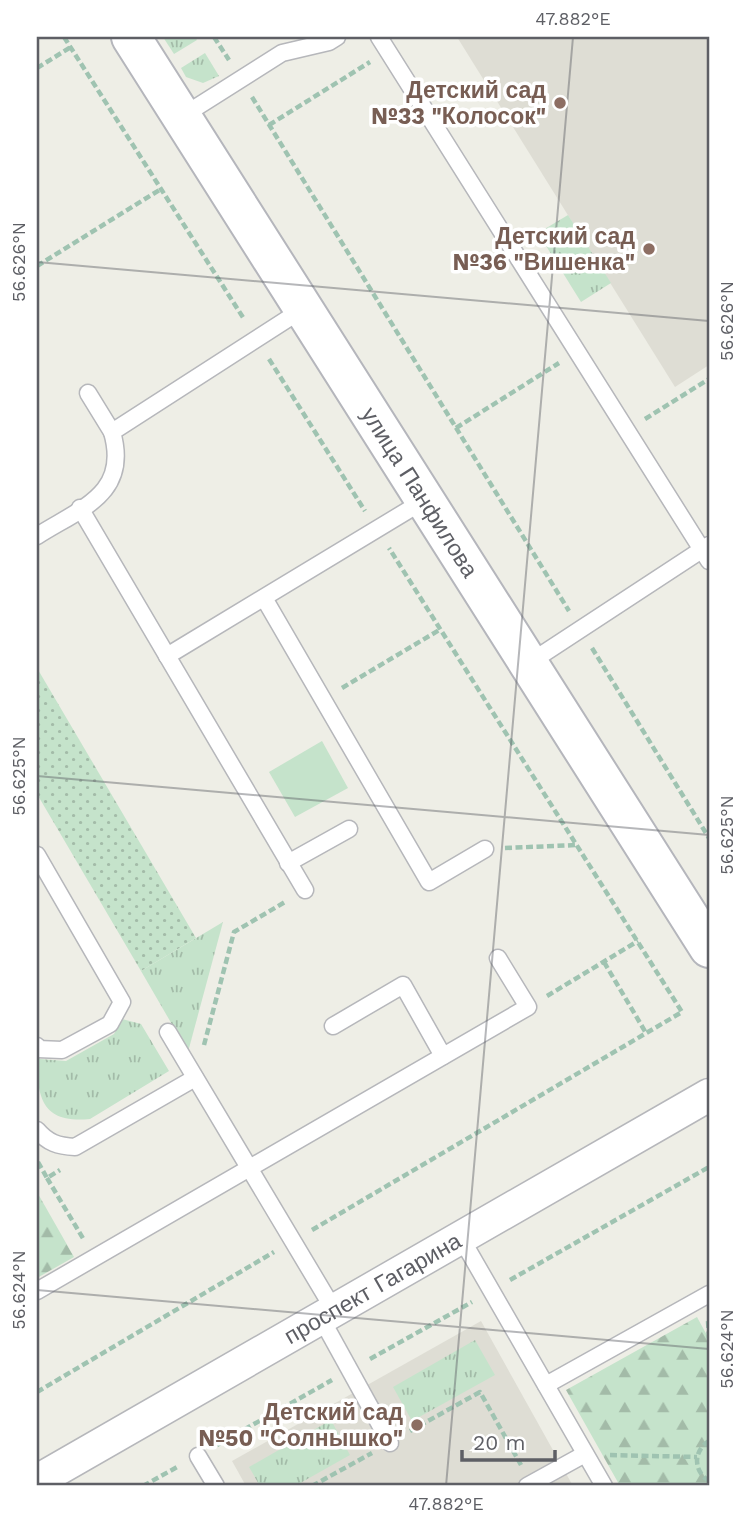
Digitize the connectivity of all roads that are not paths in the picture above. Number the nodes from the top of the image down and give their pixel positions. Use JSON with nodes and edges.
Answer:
{"nodes":[{"id":1,"x":131,"y":37,"type":"edge"},
{"id":2,"x":338,"y":37,"type":"edge"},
{"id":3,"x":379,"y":37,"type":"edge"},
{"id":4,"x":181,"y":117,"type":"junction"},
{"id":5,"x":303,"y":309,"type":"junction"},
{"id":6,"x":88,"y":393,"type":"dead end"},
{"id":7,"x":113,"y":432,"type":"junction"},
{"id":8,"x":425,"y":500,"type":"junction"},
{"id":9,"x":80,"y":508,"type":"junction"},
{"id":10,"x":37,"y":536,"type":"edge"},
{"id":11,"x":707,"y":552,"type":"edge"},
{"id":12,"x":264,"y":598,"type":"junction"},
{"id":13,"x":167,"y":656,"type":"junction"},
{"id":14,"x":528,"y":663,"type":"junction"},
{"id":15,"x":349,"y":829,"type":"dead end"},
{"id":16,"x":485,"y":849,"type":"road end"},
{"id":17,"x":37,"y":855,"type":"edge"},
{"id":18,"x":288,"y":863,"type":"junction"},
{"id":19,"x":304,"y":891,"type":"dead end"},
{"id":20,"x":709,"y":948,"type":"edge"},
{"id":21,"x":498,"y":958,"type":"dead end"},
{"id":22,"x":333,"y":1026,"type":"dead end"},
{"id":23,"x":168,"y":1032,"type":"dead end"},
{"id":24,"x":37,"y":1046,"type":"edge"},
{"id":25,"x":443,"y":1056,"type":"junction"},
{"id":26,"x":195,"y":1078,"type":"junction"},
{"id":27,"x":709,"y":1094,"type":"edge"},
{"id":28,"x":37,"y":1130,"type":"edge"},
{"id":29,"x":249,"y":1168,"type":"junction"},
{"id":30,"x":461,"y":1238,"type":"junction"},
{"id":31,"x":37,"y":1291,"type":"edge"},
{"id":32,"x":708,"y":1297,"type":"edge"},
{"id":33,"x":327,"y":1314,"type":"junction"},
{"id":34,"x":546,"y":1385,"type":"junction"},
{"id":35,"x":390,"y":1443,"type":"road end"},
{"id":36,"x":585,"y":1454,"type":"junction"},
{"id":37,"x":198,"y":1455,"type":"road end"},
{"id":38,"x":37,"y":1481,"type":"edge"},
{"id":39,"x":529,"y":1485,"type":"edge"},
{"id":40,"x":216,"y":1486,"type":"edge"},
{"id":41,"x":604,"y":1486,"type":"edge"}],
"edges":[{"from":1,"to":4,"type":"main road","name":"улица Панфилова"},
{"from":2,"to":4,"type":"lane"},
{"from":3,"to":11,"type":"lane"},
{"from":4,"to":5,"type":"main road","name":"улица Панфилова"},
{"from":5,"to":7,"type":"lane"},
{"from":5,"to":8,"type":"main road","name":"улица Панфилова"},
{"from":6,"to":7,"type":"lane"},
{"from":7,"to":9,"type":"lane"},
{"from":8,"to":12,"type":"lane"},
{"from":8,"to":14,"type":"main road","name":"улица Панфилова"},
{"from":9,"to":10,"type":"lane"},
{"from":9,"to":13,"type":"lane"},
{"from":11,"to":14,"type":"lane"},
{"from":12,"to":13,"type":"lane"},
{"from":12,"to":16,"type":"lane"},
{"from":13,"to":18,"type":"lane"},
{"from":14,"to":20,"type":"main road","name":"улица Панфилова"},
{"from":15,"to":18,"type":"lane"},
{"from":17,"to":24,"type":"lane"},
{"from":18,"to":19,"type":"lane"},
{"from":21,"to":25,"type":"lane"},
{"from":22,"to":25,"type":"lane"},
{"from":23,"to":26,"type":"lane"},
{"from":25,"to":29,"type":"lane"},
{"from":26,"to":28,"type":"lane"},
{"from":26,"to":29,"type":"lane"},
{"from":27,"to":30,"type":"street","name":"проспект Гагарина"},
{"from":29,"to":31,"type":"lane"},
{"from":29,"to":33,"type":"lane"},
{"from":30,"to":33,"type":"street","name":"проспект Гагарина"},
{"from":30,"to":34,"type":"lane"},
{"from":32,"to":34,"type":"lane"},
{"from":33,"to":35,"type":"lane"},
{"from":33,"to":38,"type":"street","name":"проспект Гагарина"},
{"from":34,"to":36,"type":"lane"},
{"from":36,"to":39,"type":"lane"},
{"from":36,"to":41,"type":"lane"},
{"from":37,"to":40,"type":"lane"}]}
